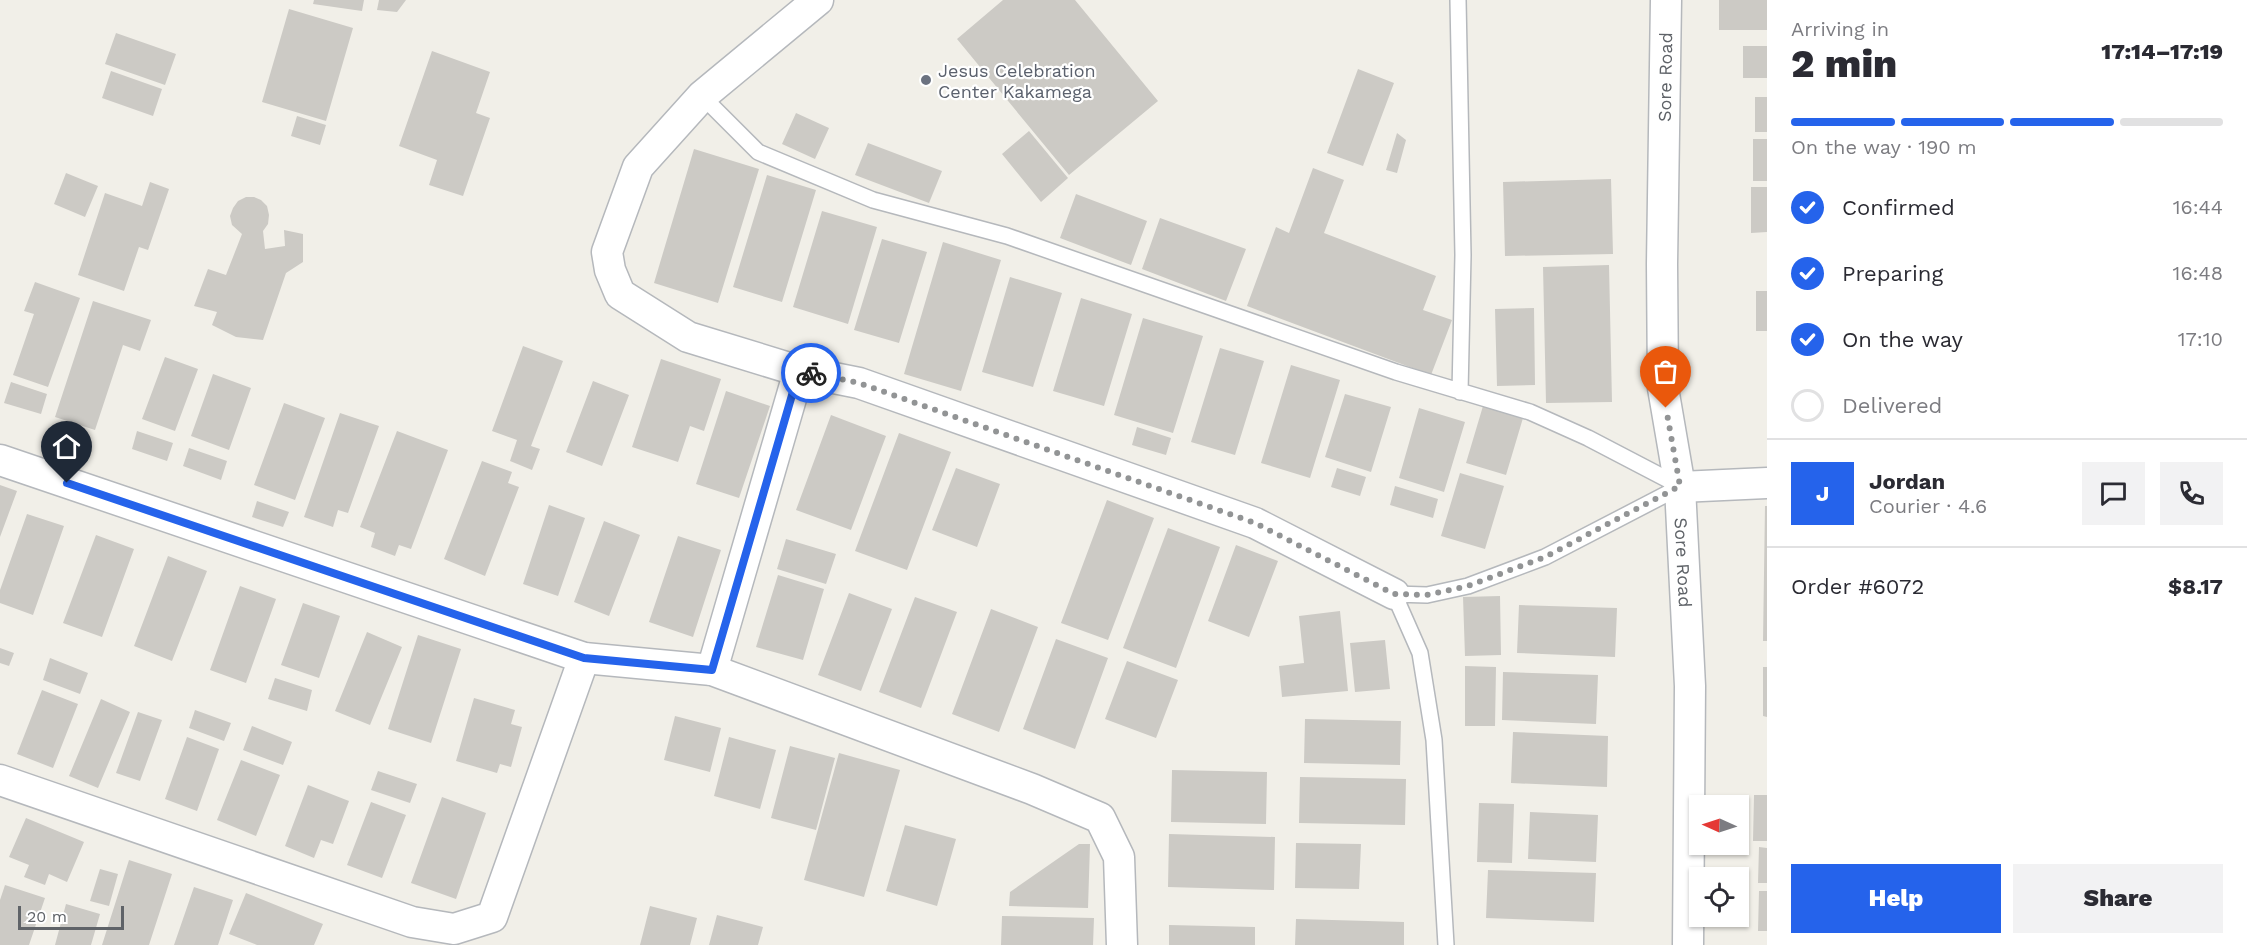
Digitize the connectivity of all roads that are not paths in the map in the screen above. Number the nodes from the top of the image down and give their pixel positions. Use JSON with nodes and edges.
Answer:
{"nodes":[{"id":1,"x":818,"y":0,"type":"edge"},
{"id":2,"x":1458,"y":0,"type":"edge"},
{"id":3,"x":1666,"y":0,"type":"edge"},
{"id":4,"x":702,"y":96,"type":"junction"},
{"id":5,"x":799,"y":371,"type":"junction"},
{"id":6,"x":1460,"y":392,"type":"junction"},
{"id":7,"x":0,"y":460,"type":"edge"},
{"id":8,"x":1767,"y":483,"type":"edge"},
{"id":9,"x":1680,"y":486,"type":"junction"},
{"id":10,"x":1394,"y":594,"type":"junction"},
{"id":11,"x":584,"y":658,"type":"junction"},
{"id":12,"x":712,"y":670,"type":"junction"},
{"id":13,"x":0,"y":780,"type":"edge"},
{"id":14,"x":489,"y":931,"type":"edge"},
{"id":15,"x":1122,"y":945,"type":"edge"},
{"id":16,"x":1446,"y":945,"type":"edge"},
{"id":17,"x":1688,"y":945,"type":"edge"}],
"edges":[{"from":1,"to":4,"type":"street"},
{"from":2,"to":6,"type":"lane"},
{"from":3,"to":9,"type":"street","name":"Sore Road"},
{"from":4,"to":5,"type":"street"},
{"from":4,"to":6,"type":"lane"},
{"from":5,"to":10,"type":"street"},
{"from":5,"to":12,"type":"street"},
{"from":6,"to":9,"type":"lane"},
{"from":7,"to":11,"type":"street"},
{"from":8,"to":9,"type":"street"},
{"from":9,"to":10,"type":"lane"},
{"from":9,"to":17,"type":"street","name":"Sore Road"},
{"from":10,"to":16,"type":"lane"},
{"from":11,"to":12,"type":"street"},
{"from":11,"to":14,"type":"street"},
{"from":12,"to":15,"type":"street"},
{"from":13,"to":14,"type":"street"}]}
